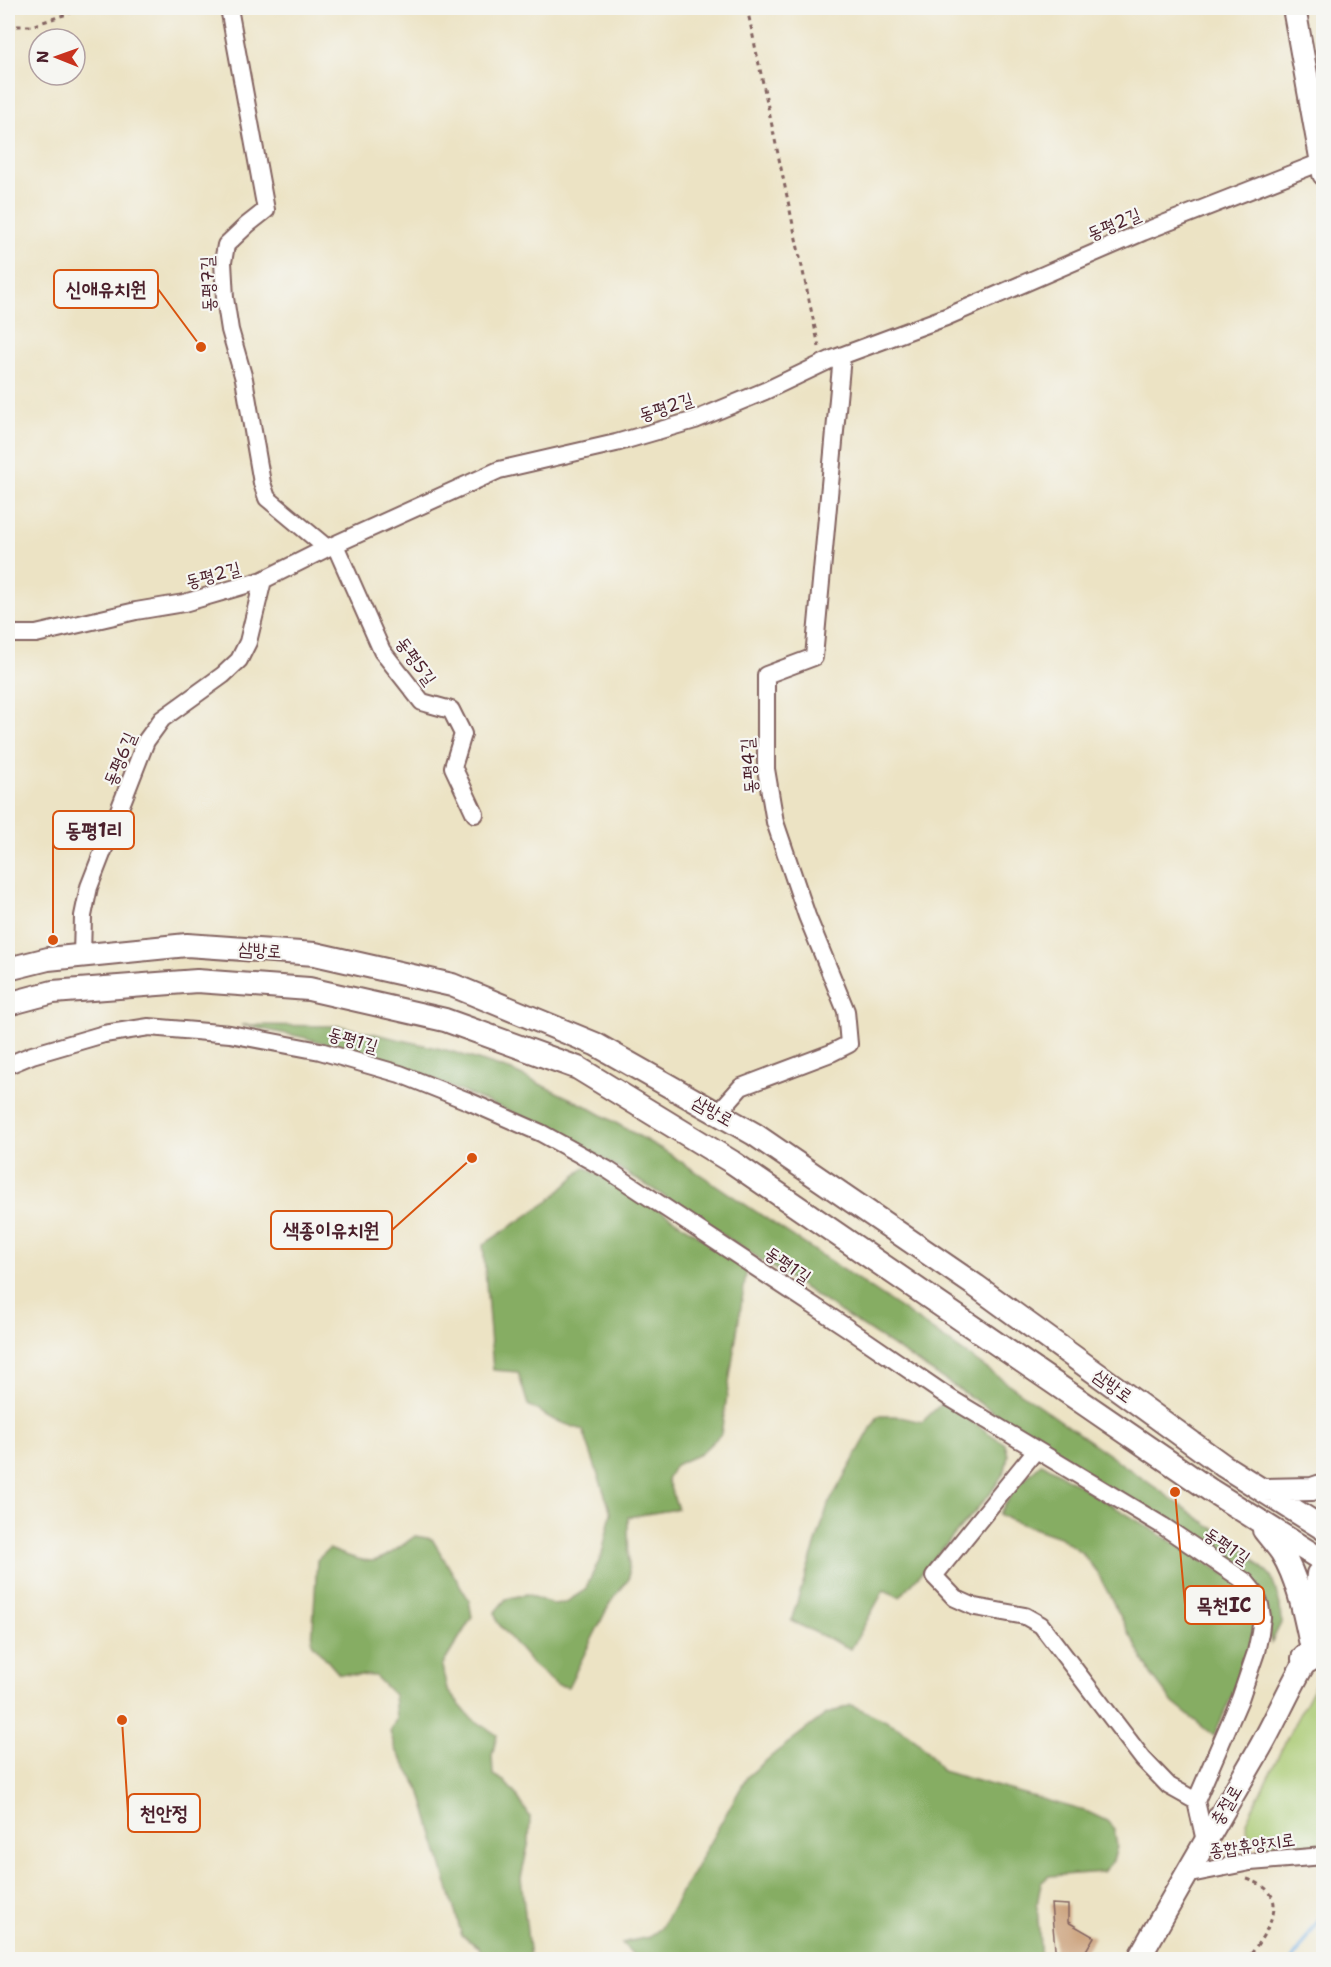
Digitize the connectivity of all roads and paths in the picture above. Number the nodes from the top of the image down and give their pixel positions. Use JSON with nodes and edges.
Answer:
{"nodes":[{"id":1,"x":85,"y":8,"type":"edge"},
{"id":2,"x":230,"y":8,"type":"edge"},
{"id":3,"x":747,"y":8,"type":"edge"},
{"id":4,"x":1294,"y":8,"type":"edge"},
{"id":5,"x":10,"y":26,"type":"edge"},
{"id":6,"x":1323,"y":166,"type":"edge"},
{"id":7,"x":842,"y":356,"type":"junction"},
{"id":8,"x":822,"y":364,"type":"junction"},
{"id":9,"x":331,"y":546,"type":"junction"},
{"id":10,"x":263,"y":580,"type":"junction"},
{"id":11,"x":8,"y":634,"type":"edge"},
{"id":12,"x":475,"y":814,"type":"dead end"},
{"id":13,"x":82,"y":956,"type":"junction"},
{"id":14,"x":8,"y":969,"type":"edge"},
{"id":15,"x":8,"y":1004,"type":"edge"},
{"id":16,"x":8,"y":1065,"type":"edge"},
{"id":17,"x":718,"y":1113,"type":"junction"},
{"id":18,"x":1036,"y":1450,"type":"junction"},
{"id":19,"x":1323,"y":1485,"type":"edge"},
{"id":20,"x":1264,"y":1490,"type":"junction"},
{"id":21,"x":1255,"y":1520,"type":"junction"},
{"id":22,"x":1323,"y":1529,"type":"edge"},
{"id":23,"x":1320,"y":1565,"type":"edge"},
{"id":24,"x":1316,"y":1648,"type":"edge"},
{"id":25,"x":1196,"y":1802,"type":"junction"},
{"id":26,"x":1205,"y":1841,"type":"junction"},
{"id":27,"x":1323,"y":1856,"type":"edge"},
{"id":28,"x":1214,"y":1869,"type":"junction"},
{"id":29,"x":1185,"y":1875,"type":"junction"},
{"id":30,"x":1138,"y":1959,"type":"edge"},
{"id":31,"x":1247,"y":1959,"type":"edge"}],
"edges":[{"from":1,"to":5,"type":"path"},
{"from":2,"to":9,"type":"street","name":"동평7길"},
{"from":3,"to":8,"type":"path"},
{"from":4,"to":6,"type":"street"},
{"from":6,"to":7,"type":"street","name":"동평2길"},
{"from":7,"to":8,"type":"street","name":"동평2길"},
{"from":7,"to":17,"type":"street","name":"동평4길"},
{"from":8,"to":9,"type":"street","name":"동평2길"},
{"from":9,"to":10,"type":"street","name":"동평2길"},
{"from":9,"to":12,"type":"street","name":"동평5길"},
{"from":10,"to":11,"type":"street","name":"동평2길"},
{"from":10,"to":13,"type":"street","name":"동평6길"},
{"from":13,"to":14,"type":"street","name":"삼방로"},
{"from":13,"to":17,"type":"street","name":"삼방로"},
{"from":15,"to":21,"type":"street","name":"삼방로"},
{"from":16,"to":18,"type":"street","name":"동평1길"},
{"from":17,"to":20,"type":"street","name":"삼방로"},
{"from":18,"to":25,"type":"street","name":"동평1길"},
{"from":18,"to":25,"type":"street"},
{"from":19,"to":20,"type":"street"},
{"from":20,"to":22,"type":"street","name":"삼방로"},
{"from":21,"to":23,"type":"street","name":"삼방로"},
{"from":21,"to":24,"type":"street"},
{"from":23,"to":24,"type":"street","name":"충절로"},
{"from":24,"to":26,"type":"street","name":"충절로"},
{"from":25,"to":26,"type":"street"},
{"from":26,"to":29,"type":"street","name":"충절로"},
{"from":27,"to":28,"type":"street","name":"종합휴양지로"},
{"from":28,"to":29,"type":"street","name":"종합휴양지로"},
{"from":28,"to":31,"type":"path"},
{"from":29,"to":30,"type":"street","name":"충절로"}]}
